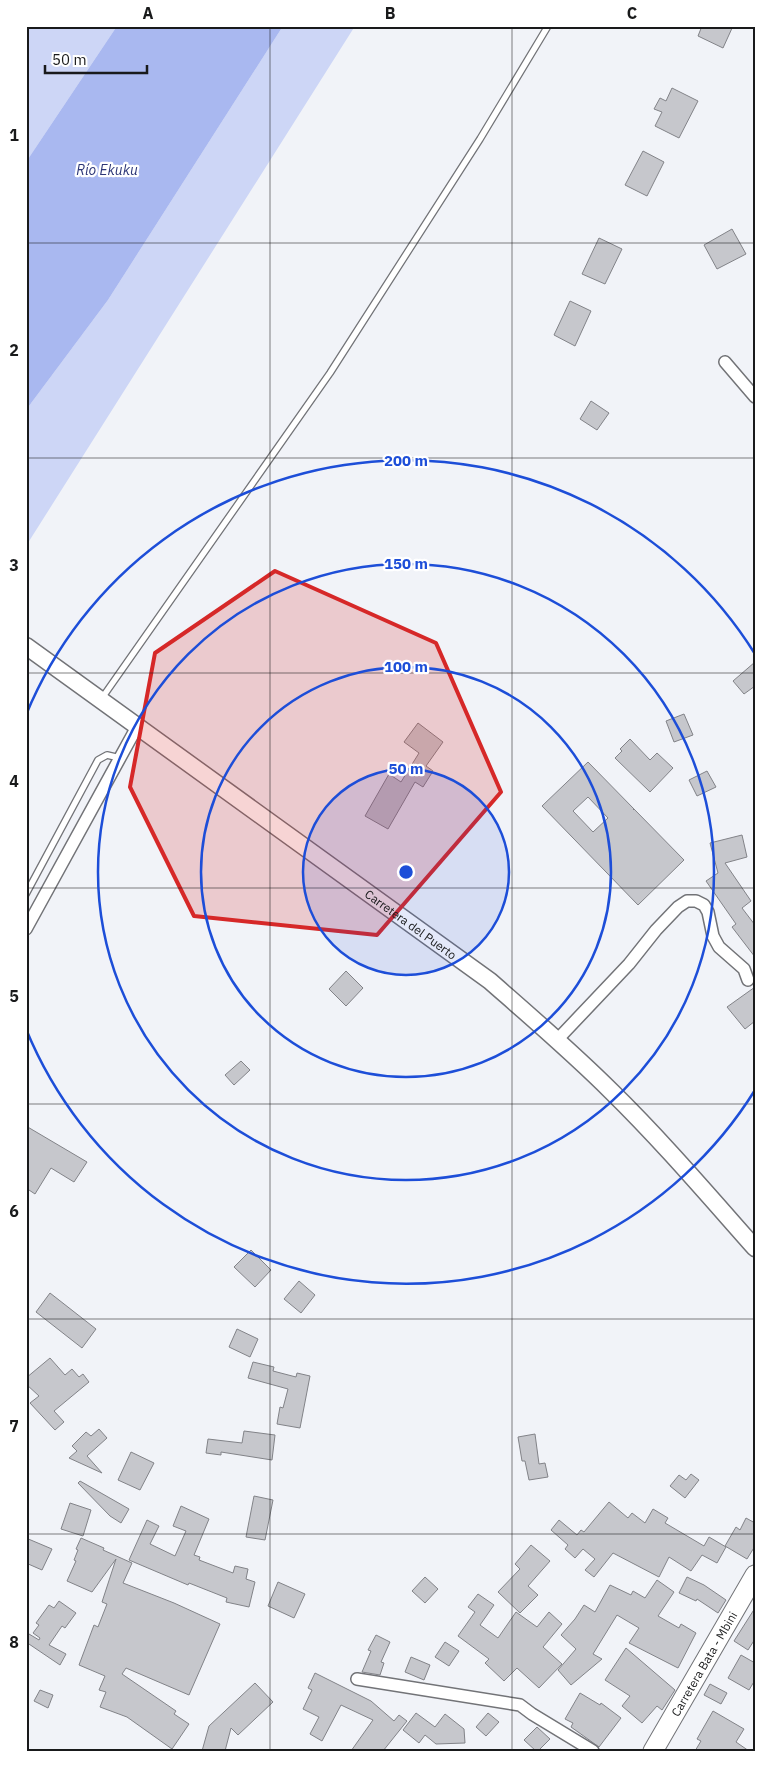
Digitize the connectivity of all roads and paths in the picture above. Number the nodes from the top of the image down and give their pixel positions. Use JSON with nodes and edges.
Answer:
{"nodes":[{"id":1,"x":548,"y":26,"type":"edge"},
{"id":2,"x":725,"y":362,"type":"dead end"},
{"id":3,"x":755,"y":397,"type":"edge"},
{"id":4,"x":26,"y":646,"type":"edge"},
{"id":5,"x":101,"y":700,"type":"junction"},
{"id":6,"x":138,"y":725,"type":"junction"},
{"id":7,"x":120,"y":758,"type":"junction"},
{"id":8,"x":26,"y":894,"type":"edge"},
{"id":9,"x":26,"y":929,"type":"edge"},
{"id":10,"x":748,"y":980,"type":"dead end"},
{"id":11,"x":557,"y":1040,"type":"junction"},
{"id":12,"x":755,"y":1248,"type":"edge"},
{"id":13,"x":755,"y":1575,"type":"edge"},
{"id":14,"x":357,"y":1679,"type":"dead end"},
{"id":15,"x":593,"y":1751,"type":"edge"},
{"id":16,"x":653,"y":1751,"type":"edge"}],
"edges":[{"from":1,"to":5,"type":"lane"},
{"from":2,"to":3,"type":"street"},
{"from":4,"to":5,"type":"main road","name":"Carretera del Puerto"},
{"from":5,"to":6,"type":"main road","name":"Carretera del Puerto"},
{"from":6,"to":7,"type":"street"},
{"from":6,"to":11,"type":"main road","name":"Carretera del Puerto"},
{"from":7,"to":8,"type":"lane"},
{"from":7,"to":9,"type":"street"},
{"from":10,"to":11,"type":"street"},
{"from":11,"to":12,"type":"main road","name":"Carretera del Puerto"},
{"from":13,"to":16,"type":"main road","name":"Carretera Bata - Mbini"},
{"from":14,"to":15,"type":"street"}]}
